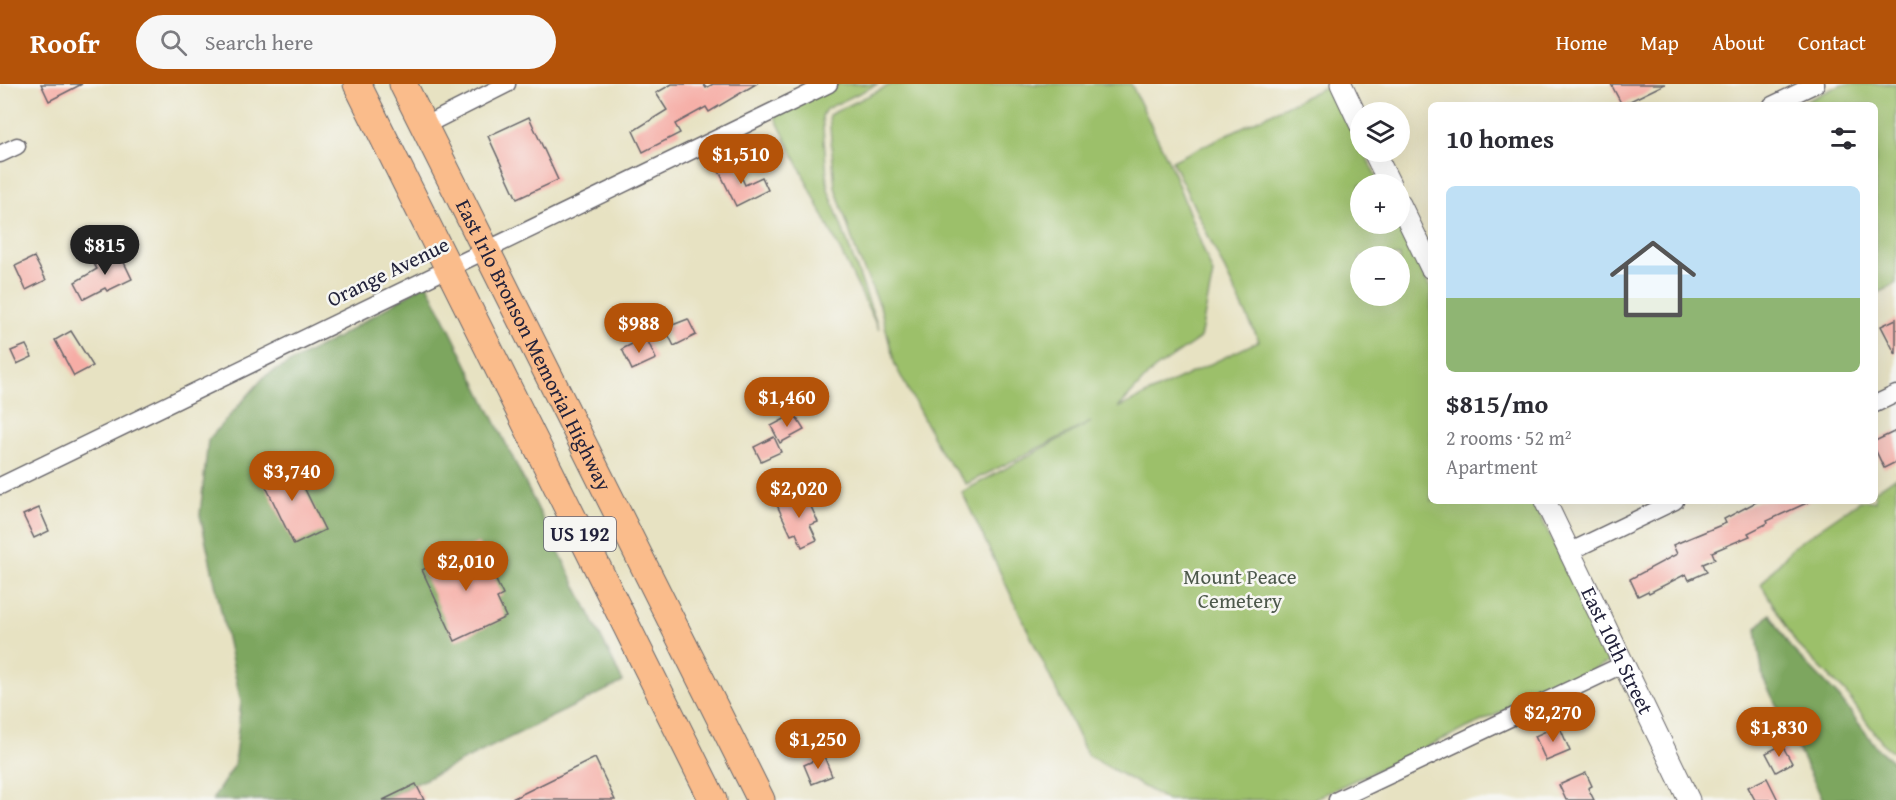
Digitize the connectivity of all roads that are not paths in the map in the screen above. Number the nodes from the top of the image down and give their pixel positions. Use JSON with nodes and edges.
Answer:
{"nodes":[{"id":1,"x":357,"y":84,"type":"edge"},
{"id":2,"x":403,"y":84,"type":"edge"},
{"id":3,"x":507,"y":84,"type":"edge"},
{"id":4,"x":829,"y":84,"type":"edge"},
{"id":5,"x":1341,"y":84,"type":"edge"},
{"id":6,"x":1816,"y":84,"type":"edge"},
{"id":7,"x":1778,"y":102,"type":"edge"},
{"id":8,"x":1350,"y":103,"type":"edge"},
{"id":9,"x":424,"y":126,"type":"junction"},
{"id":10,"x":17,"y":146,"type":"dead end"},
{"id":11,"x":0,"y":154,"type":"edge"},
{"id":12,"x":1410,"y":225,"type":"edge"},
{"id":13,"x":486,"y":250,"type":"junction"},
{"id":14,"x":1428,"y":262,"type":"edge"},
{"id":15,"x":447,"y":268,"type":"junction"},
{"id":16,"x":1896,"y":394,"type":"edge"},
{"id":17,"x":1878,"y":403,"type":"edge"},
{"id":18,"x":0,"y":486,"type":"edge"},
{"id":19,"x":1546,"y":504,"type":"edge"},
{"id":20,"x":1668,"y":504,"type":"edge"},
{"id":21,"x":1569,"y":552,"type":"junction"},
{"id":22,"x":1624,"y":664,"type":"junction"},
{"id":23,"x":713,"y":800,"type":"edge"},
{"id":24,"x":761,"y":800,"type":"edge"},
{"id":25,"x":1337,"y":800,"type":"edge"},
{"id":26,"x":1689,"y":800,"type":"edge"}],
"edges":[{"from":1,"to":15,"type":"highway","name":"East Irlo Bronson Memorial Highway","number":"US 192"},
{"from":2,"to":9,"type":"highway","name":"East Irlo Bronson Memorial Highway","number":"US 192"},
{"from":3,"to":9,"type":"street"},
{"from":4,"to":13,"type":"street","name":"Orange Avenue"},
{"from":5,"to":8,"type":"street"},
{"from":6,"to":7,"type":"street"},
{"from":9,"to":13,"type":"highway","name":"East Irlo Bronson Memorial Highway","number":"US 192"},
{"from":10,"to":11,"type":"street"},
{"from":12,"to":14,"type":"street"},
{"from":13,"to":15,"type":"street","name":"Orange Avenue"},
{"from":13,"to":24,"type":"highway","name":"East Irlo Bronson Memorial Highway","number":"US 192"},
{"from":15,"to":18,"type":"street","name":"Orange Avenue"},
{"from":15,"to":23,"type":"highway","name":"East Irlo Bronson Memorial Highway","number":"US 192"},
{"from":16,"to":17,"type":"street"},
{"from":19,"to":21,"type":"street","name":"East 10th Street"},
{"from":20,"to":21,"type":"street"},
{"from":21,"to":22,"type":"street","name":"East 10th Street"},
{"from":22,"to":25,"type":"street"},
{"from":22,"to":26,"type":"street","name":"East 10th Street"}]}
